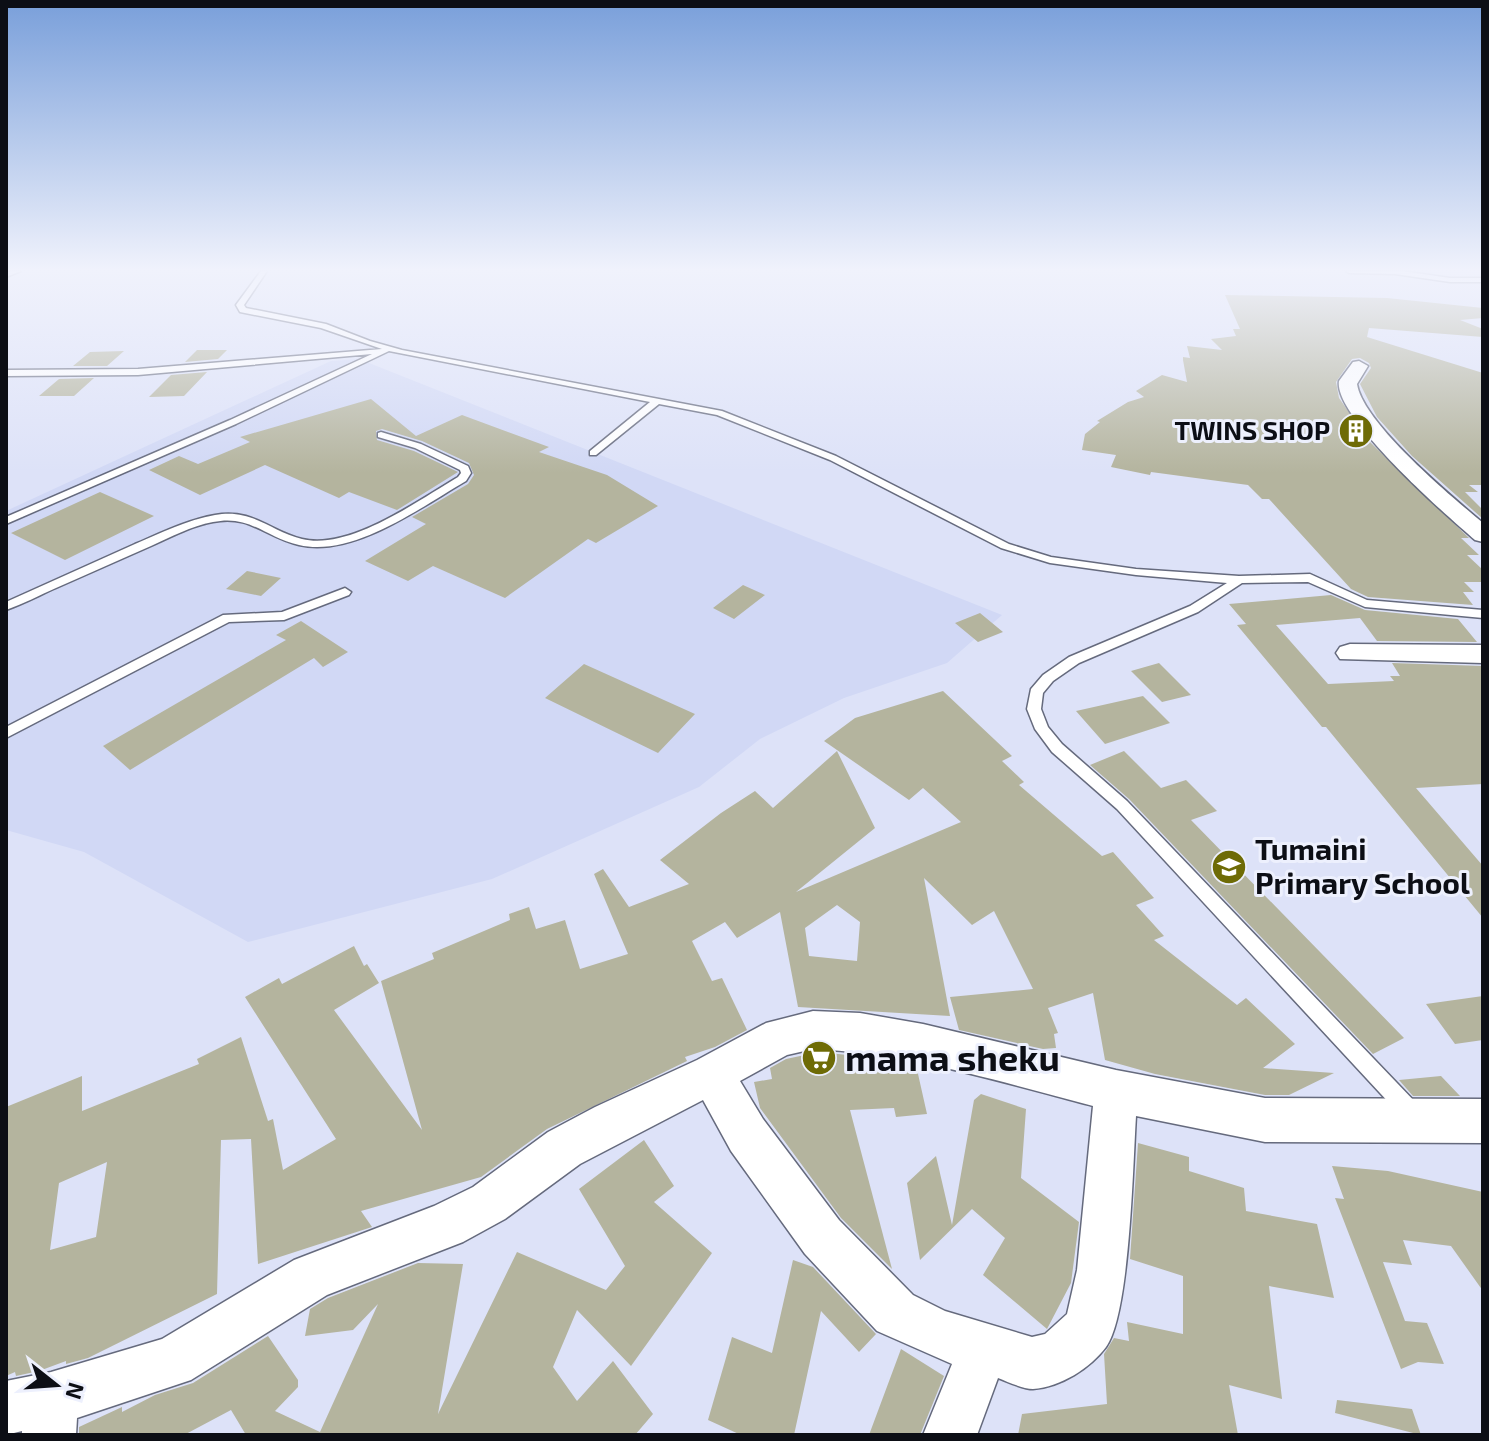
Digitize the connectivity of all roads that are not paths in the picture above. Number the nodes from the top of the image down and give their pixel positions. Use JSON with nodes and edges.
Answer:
{"nodes":[{"id":1,"x":355,"y":338,"type":"edge"},
{"id":2,"x":385,"y":351,"type":"junction"},
{"id":3,"x":402,"y":352,"type":"junction"},
{"id":4,"x":1359,"y":366,"type":"dead end"},
{"id":5,"x":6,"y":373,"type":"edge"},
{"id":6,"x":659,"y":400,"type":"junction"},
{"id":7,"x":381,"y":435,"type":"dead end"},
{"id":8,"x":593,"y":453,"type":"dead end"},
{"id":9,"x":6,"y":521,"type":"edge"},
{"id":10,"x":1483,"y":535,"type":"edge"},
{"id":11,"x":1239,"y":580,"type":"junction"},
{"id":12,"x":345,"y":592,"type":"dead end"},
{"id":13,"x":6,"y":606,"type":"edge"},
{"id":14,"x":1479,"y":613,"type":"edge"},
{"id":15,"x":1483,"y":625,"type":"edge"},
{"id":16,"x":1350,"y":653,"type":"dead end"},
{"id":17,"x":1483,"y":654,"type":"edge"},
{"id":18,"x":6,"y":733,"type":"edge"},
{"id":19,"x":712,"y":1074,"type":"junction"},
{"id":20,"x":1116,"y":1091,"type":"junction"},
{"id":21,"x":1483,"y":1121,"type":"edge"},
{"id":22,"x":1420,"y":1122,"type":"junction"},
{"id":23,"x":983,"y":1350,"type":"junction"},
{"id":24,"x":35,"y":1414,"type":"edge"},
{"id":25,"x":950,"y":1435,"type":"edge"}],
"edges":[{"from":1,"to":3,"type":"lane"},
{"from":2,"to":3,"type":"lane"},
{"from":2,"to":5,"type":"lane"},
{"from":2,"to":9,"type":"lane"},
{"from":3,"to":6,"type":"lane"},
{"from":4,"to":10,"type":"street"},
{"from":6,"to":8,"type":"lane"},
{"from":6,"to":11,"type":"lane"},
{"from":7,"to":13,"type":"lane"},
{"from":11,"to":14,"type":"lane"},
{"from":11,"to":22,"type":"lane"},
{"from":12,"to":18,"type":"lane"},
{"from":14,"to":15,"type":"lane"},
{"from":16,"to":17,"type":"street"},
{"from":19,"to":20,"type":"street"},
{"from":19,"to":23,"type":"street"},
{"from":19,"to":24,"type":"street"},
{"from":20,"to":22,"type":"street"},
{"from":20,"to":23,"type":"street"},
{"from":21,"to":22,"type":"street"},
{"from":23,"to":25,"type":"street"}]}
